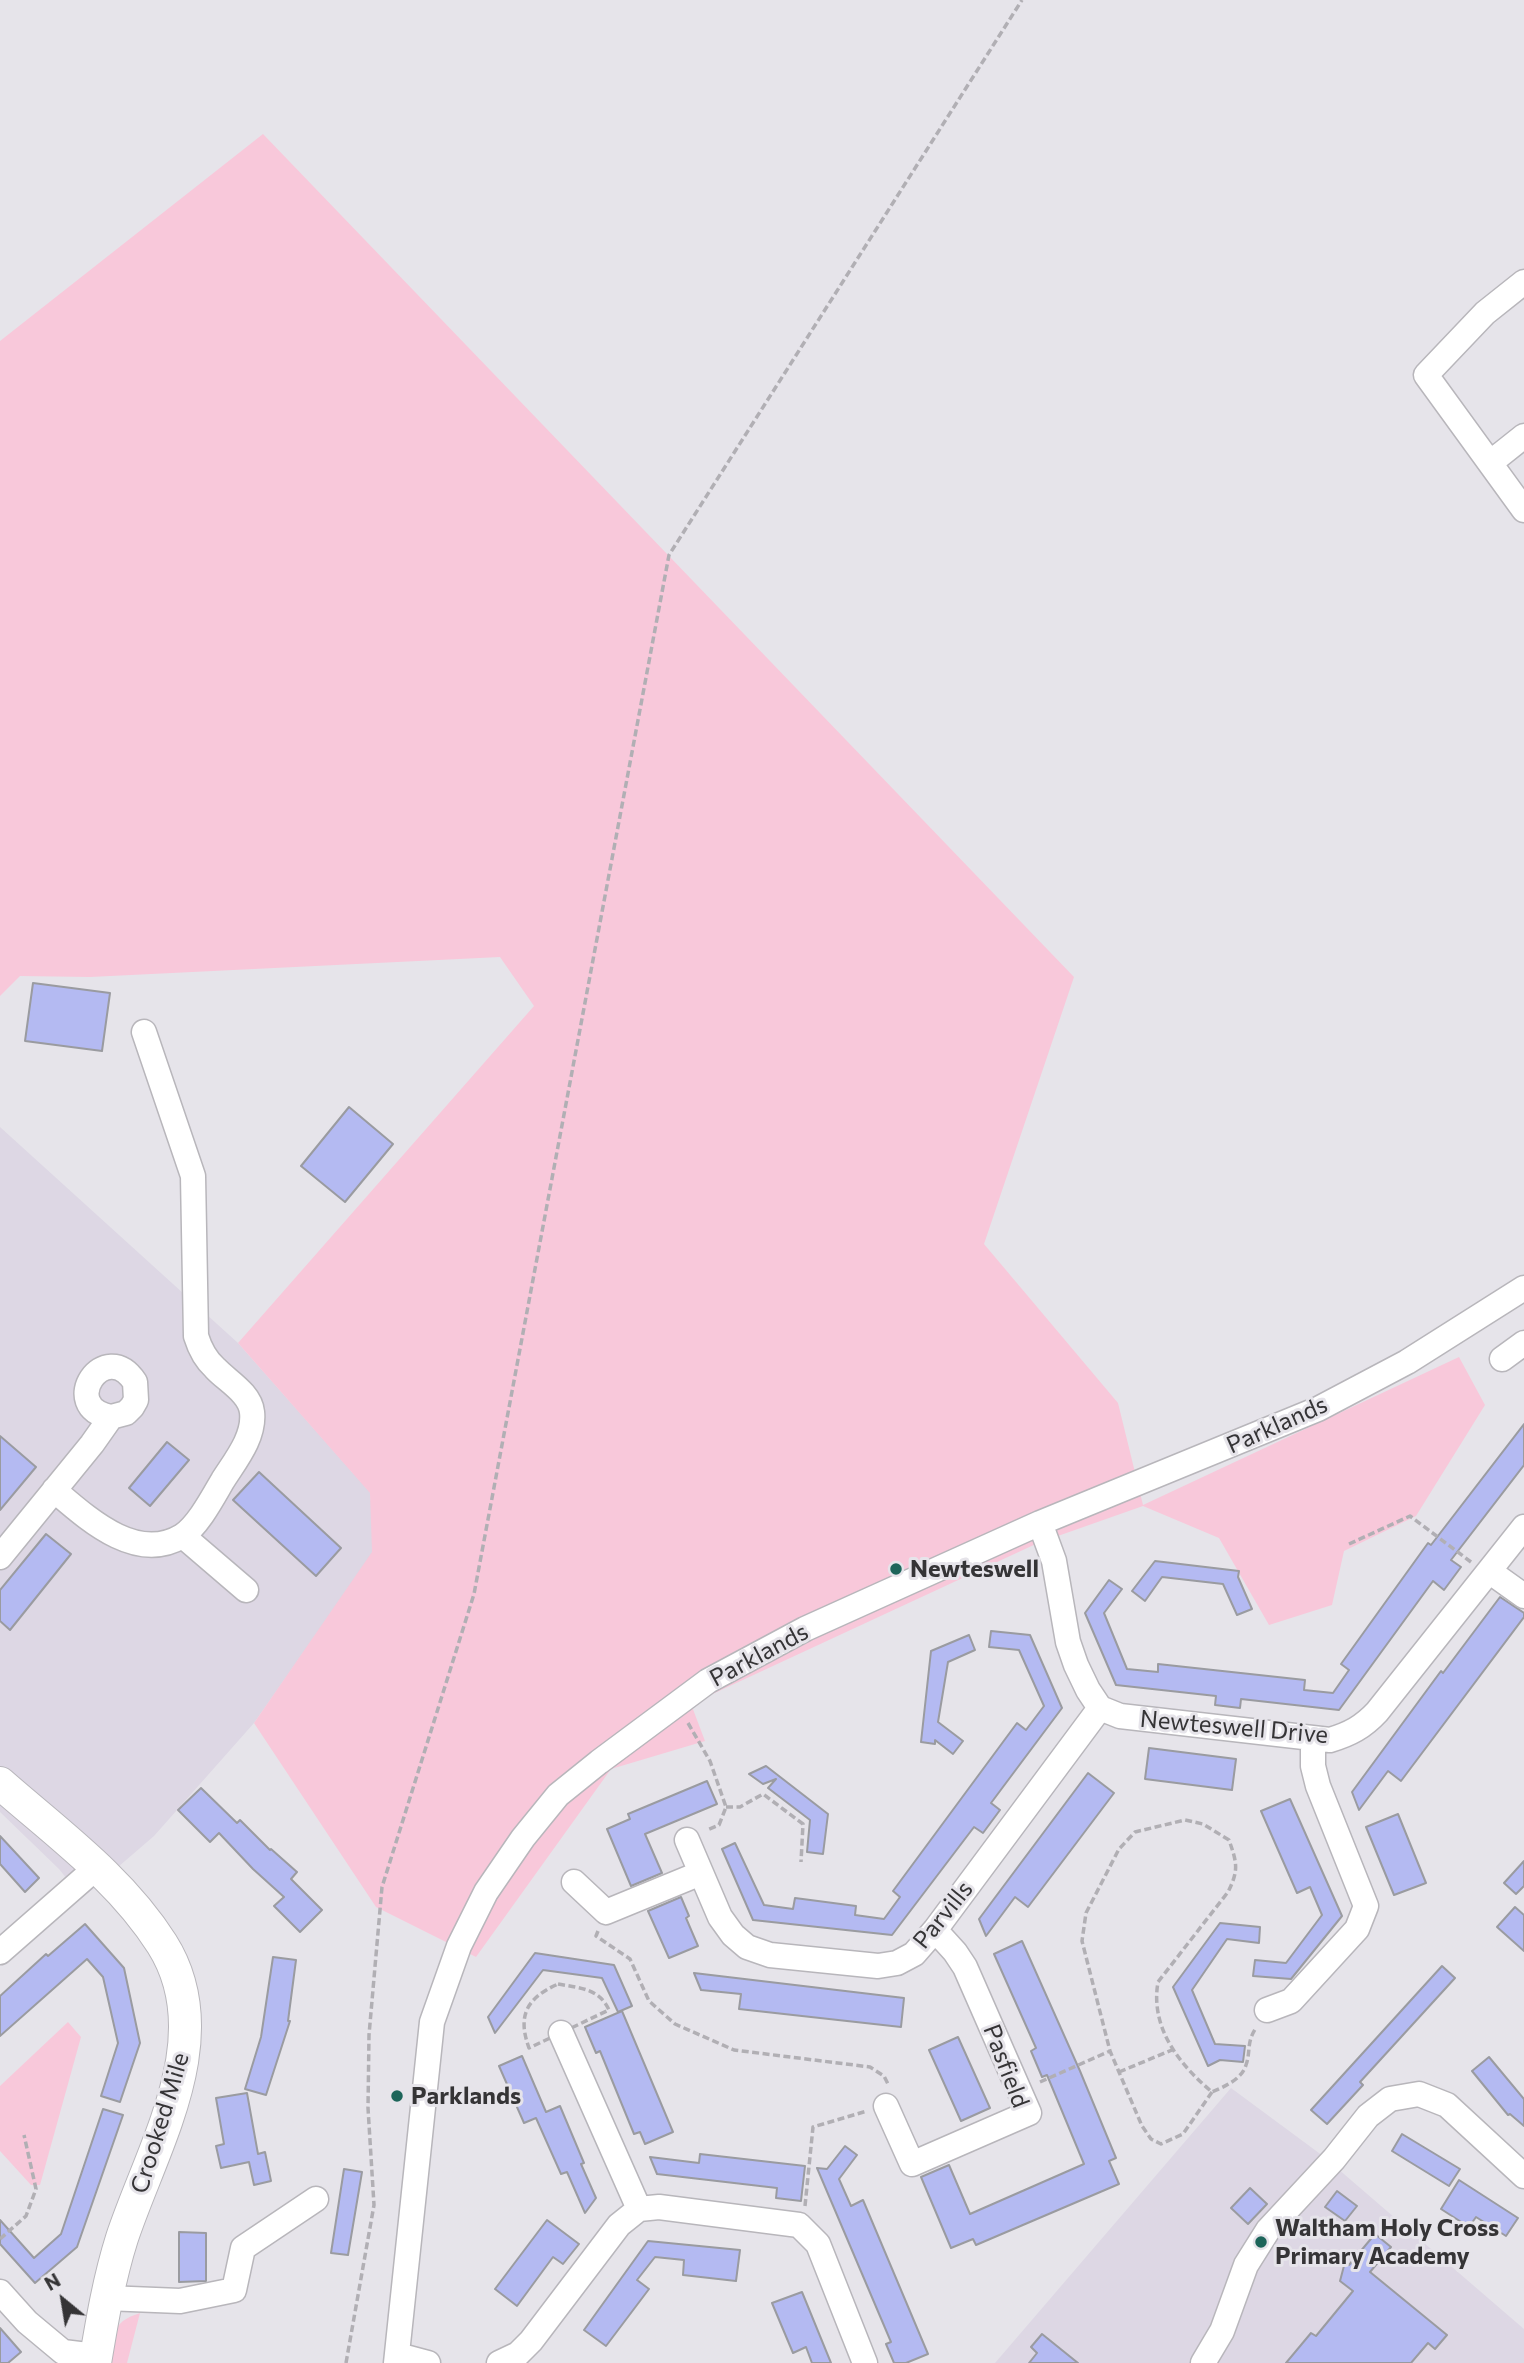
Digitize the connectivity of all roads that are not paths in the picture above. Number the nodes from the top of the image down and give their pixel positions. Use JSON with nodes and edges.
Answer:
{"nodes":[{"id":1,"x":1524,"y":282,"type":"edge"},
{"id":2,"x":1524,"y":436,"type":"edge"},
{"id":3,"x":1490,"y":463,"type":"junction"},
{"id":4,"x":1524,"y":510,"type":"edge"},
{"id":5,"x":144,"y":1032,"type":"dead end"},
{"id":6,"x":1524,"y":1288,"type":"edge"},
{"id":7,"x":1524,"y":1343,"type":"edge"},
{"id":8,"x":1502,"y":1359,"type":"dead end"},
{"id":9,"x":111,"y":1417,"type":"dead end"},
{"id":10,"x":54,"y":1490,"type":"junction"},
{"id":11,"x":1040,"y":1522,"type":"junction"},
{"id":12,"x":1524,"y":1527,"type":"edge"},
{"id":13,"x":183,"y":1536,"type":"junction"},
{"id":14,"x":0,"y":1557,"type":"edge"},
{"id":15,"x":1489,"y":1571,"type":"junction"},
{"id":16,"x":246,"y":1590,"type":"dead end"},
{"id":17,"x":1524,"y":1596,"type":"edge"},
{"id":18,"x":1100,"y":1707,"type":"junction"},
{"id":19,"x":1313,"y":1739,"type":"junction"},
{"id":20,"x":0,"y":1783,"type":"edge"},
{"id":21,"x":687,"y":1840,"type":"road end"},
{"id":22,"x":97,"y":1867,"type":"junction"},
{"id":23,"x":701,"y":1873,"type":"junction"},
{"id":24,"x":574,"y":1882,"type":"dead end"},
{"id":25,"x":935,"y":1930,"type":"junction"},
{"id":26,"x":0,"y":1952,"type":"edge"},
{"id":27,"x":1267,"y":2010,"type":"road end"},
{"id":28,"x":561,"y":2032,"type":"dead end"},
{"id":29,"x":887,"y":2106,"type":"road end"},
{"id":30,"x":1524,"y":2176,"type":"edge"},
{"id":31,"x":316,"y":2199,"type":"dead end"},
{"id":32,"x":639,"y":2208,"type":"junction"},
{"id":33,"x":0,"y":2292,"type":"edge"},
{"id":34,"x":106,"y":2298,"type":"junction"},
{"id":35,"x":397,"y":2359,"type":"edge"},
{"id":36,"x":96,"y":2360,"type":"edge"},
{"id":37,"x":514,"y":2360,"type":"edge"},
{"id":38,"x":428,"y":2363,"type":"edge"},
{"id":39,"x":865,"y":2363,"type":"edge"},
{"id":40,"x":1203,"y":2363,"type":"edge"}],
"edges":[{"from":1,"to":3,"type":"street"},
{"from":2,"to":3,"type":"street"},
{"from":3,"to":4,"type":"street"},
{"from":5,"to":13,"type":"street"},
{"from":6,"to":11,"type":"street","name":"Parklands"},
{"from":7,"to":8,"type":"street"},
{"from":9,"to":10,"type":"street"},
{"from":10,"to":13,"type":"street"},
{"from":10,"to":14,"type":"street"},
{"from":11,"to":18,"type":"street"},
{"from":11,"to":35,"type":"street","name":"Parklands"},
{"from":12,"to":15,"type":"street","name":"Newteswell Drive"},
{"from":13,"to":16,"type":"street"},
{"from":15,"to":17,"type":"street"},
{"from":15,"to":19,"type":"street","name":"Newteswell Drive"},
{"from":18,"to":19,"type":"street","name":"Newteswell Drive"},
{"from":18,"to":25,"type":"street","name":"Parvills"},
{"from":19,"to":27,"type":"street"},
{"from":20,"to":22,"type":"main road","name":"Crooked Mile"},
{"from":21,"to":23,"type":"street","name":"Parvills"},
{"from":22,"to":26,"type":"street"},
{"from":22,"to":34,"type":"main road","name":"Crooked Mile"},
{"from":23,"to":24,"type":"street"},
{"from":23,"to":25,"type":"street","name":"Parvills"},
{"from":25,"to":29,"type":"street","name":"Pasfield"},
{"from":28,"to":32,"type":"street"},
{"from":30,"to":40,"type":"street"},
{"from":31,"to":34,"type":"street"},
{"from":32,"to":37,"type":"street"},
{"from":32,"to":39,"type":"street"},
{"from":33,"to":36,"type":"street"},
{"from":34,"to":36,"type":"main road","name":"Crooked Mile"},
{"from":35,"to":38,"type":"street"}]}
